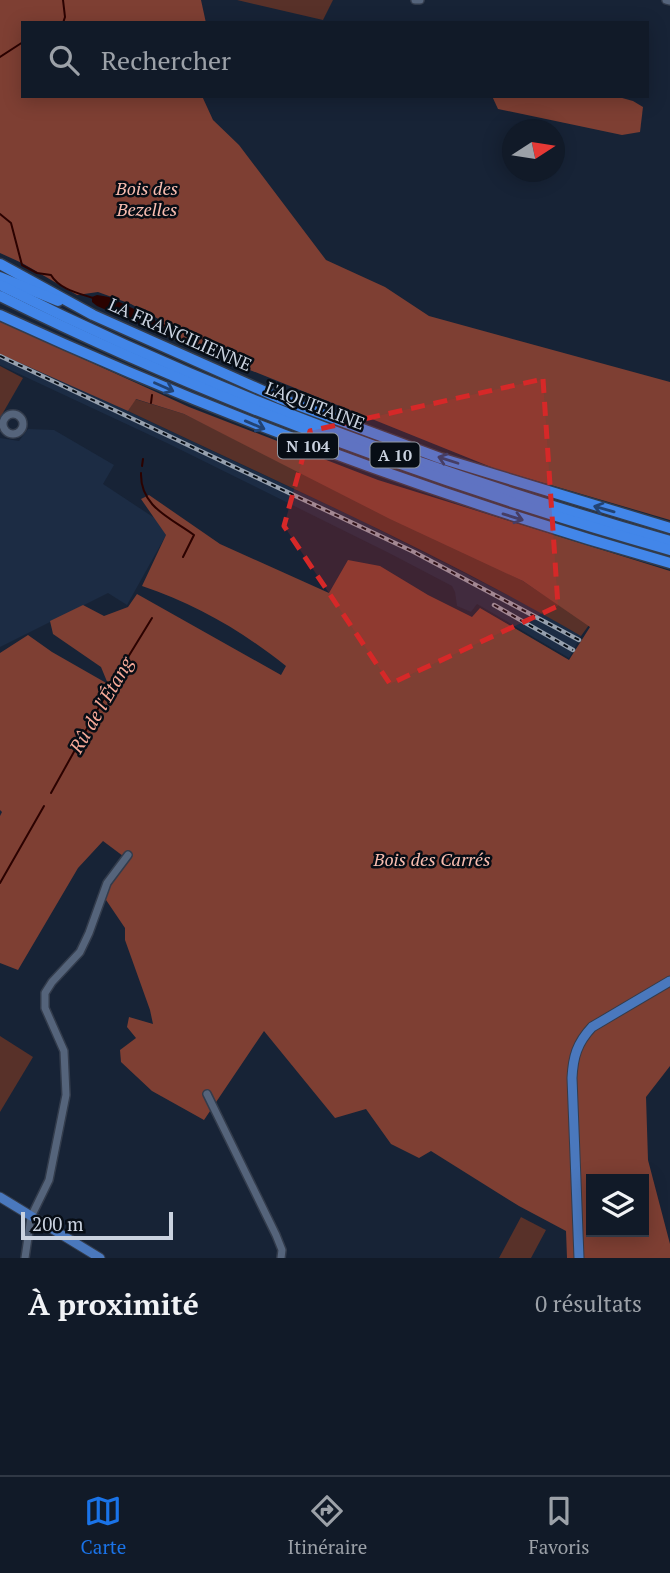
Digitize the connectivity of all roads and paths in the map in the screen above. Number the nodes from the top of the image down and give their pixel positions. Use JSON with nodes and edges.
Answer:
{"nodes":[{"id":1,"x":0,"y":264,"type":"edge"},
{"id":2,"x":0,"y":276,"type":"edge"},
{"id":3,"x":0,"y":285,"type":"edge"},
{"id":4,"x":0,"y":296,"type":"edge"},
{"id":5,"x":0,"y":307,"type":"edge"},
{"id":6,"x":0,"y":315,"type":"edge"},
{"id":7,"x":93,"y":315,"type":"junction"},
{"id":8,"x":93,"y":355,"type":"junction"},
{"id":9,"x":670,"y":528,"type":"edge"},
{"id":10,"x":670,"y":541,"type":"edge"},
{"id":11,"x":670,"y":550,"type":"edge"},
{"id":12,"x":670,"y":563,"type":"edge"},
{"id":13,"x":128,"y":855,"type":"dead end"},
{"id":14,"x":670,"y":981,"type":"edge"},
{"id":15,"x":206,"y":1094,"type":"dead end"},
{"id":16,"x":0,"y":1197,"type":"edge"},
{"id":17,"x":32,"y":1217,"type":"junction"},
{"id":18,"x":279,"y":1257,"type":"edge"},
{"id":19,"x":24,"y":1258,"type":"edge"},
{"id":20,"x":100,"y":1258,"type":"edge"},
{"id":21,"x":579,"y":1258,"type":"edge"}],
"edges":[{"from":1,"to":7,"type":"highway","name":"LA FRANCILIENNE","number":"N 104"},
{"from":2,"to":7,"type":"highway"},
{"from":3,"to":10,"type":"highway","name":"L'AQUITAINE","number":"A 10"},
{"from":4,"to":11,"type":"highway","name":"L'AQUITAINE","number":"A 10"},
{"from":5,"to":8,"type":"highway"},
{"from":6,"to":8,"type":"highway","number":"N 104"},
{"from":9,"to":7,"type":"highway","name":"LA FRANCILIENNE","number":"N 104","one_way":true},
{"from":8,"to":12,"type":"highway","number":"N 104","one_way":true},
{"from":13,"to":17,"type":"street"},
{"from":14,"to":21,"type":"main road"},
{"from":15,"to":18,"type":"street"},
{"from":16,"to":17,"type":"main road"},
{"from":17,"to":19,"type":"street"},
{"from":17,"to":20,"type":"main road"}]}
